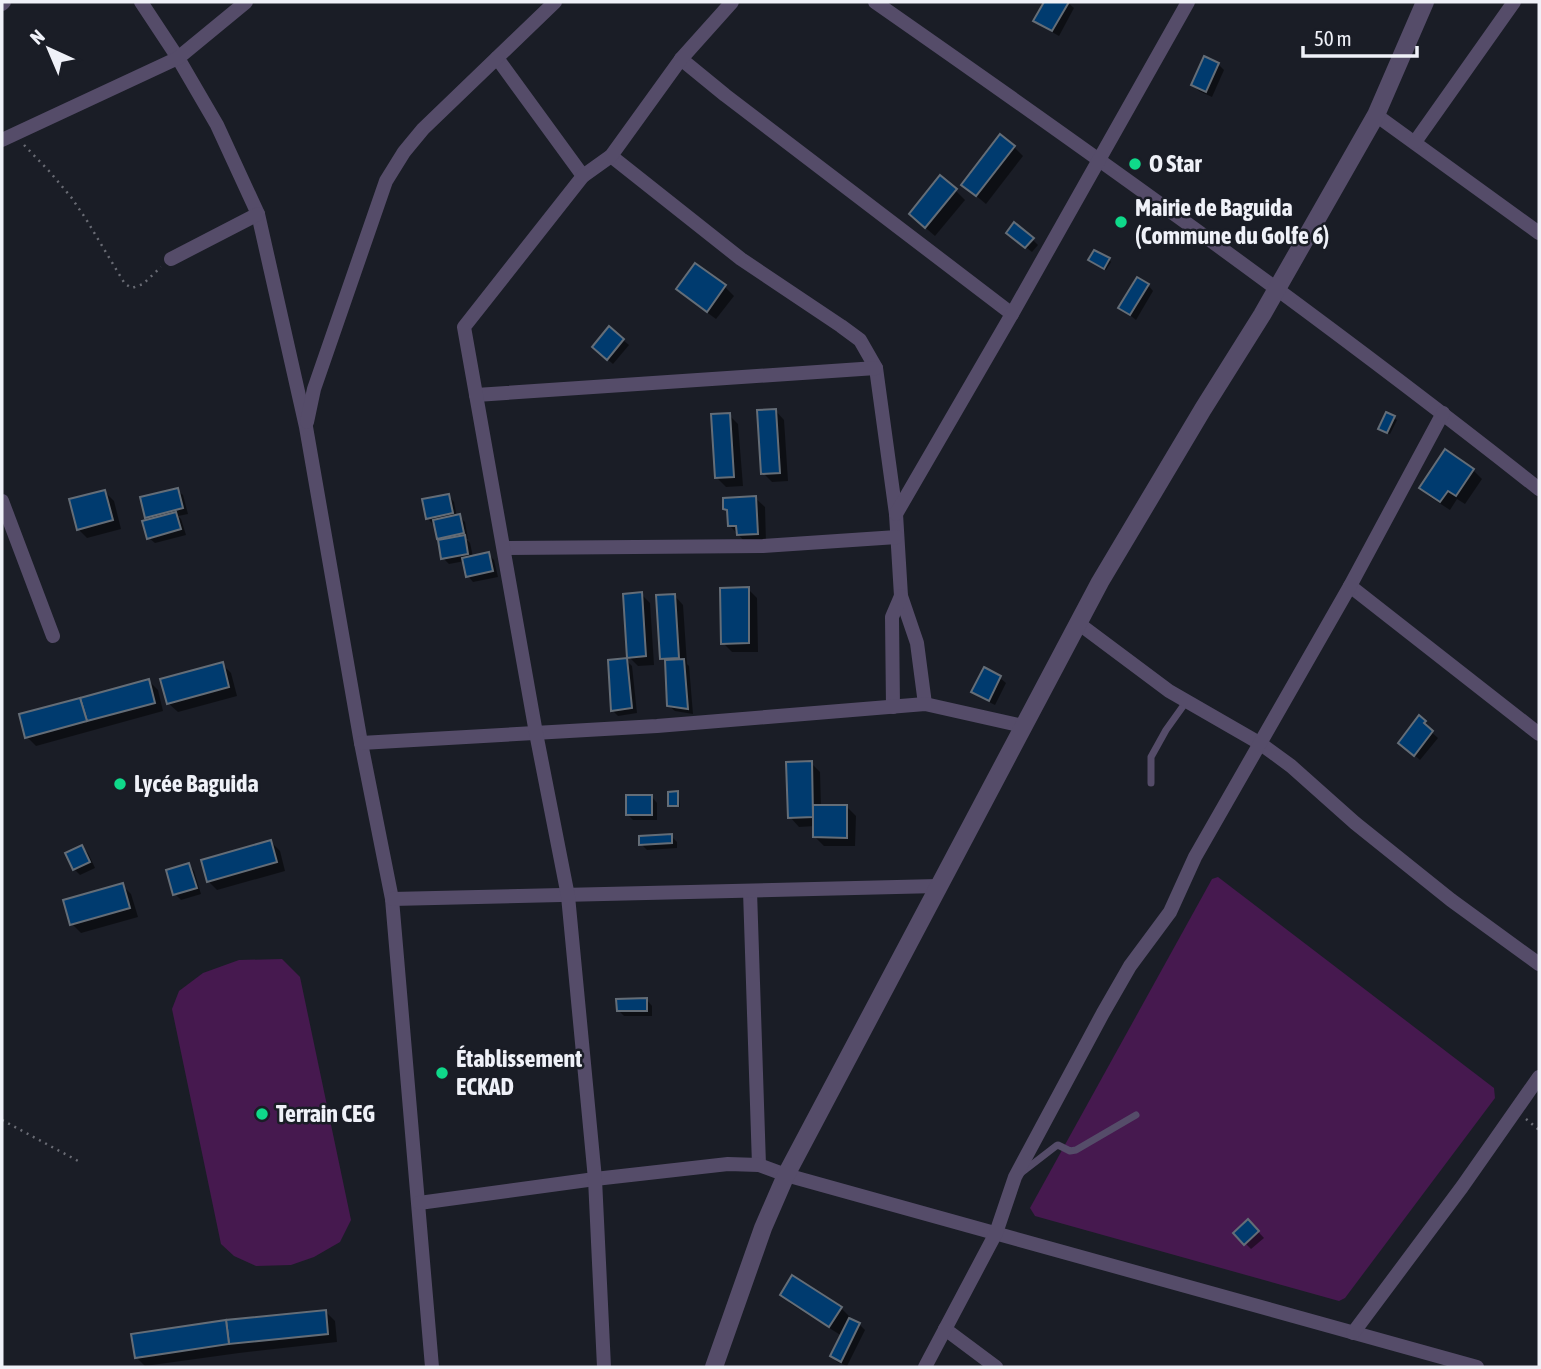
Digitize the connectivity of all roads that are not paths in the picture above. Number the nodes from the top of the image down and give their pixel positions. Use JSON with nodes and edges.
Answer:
{"nodes":[{"id":1,"x":141,"y":2,"type":"edge"},
{"id":2,"x":246,"y":2,"type":"edge"},
{"id":3,"x":555,"y":2,"type":"edge"},
{"id":4,"x":732,"y":2,"type":"edge"},
{"id":5,"x":875,"y":2,"type":"edge"},
{"id":6,"x":1425,"y":2,"type":"edge"},
{"id":7,"x":1514,"y":2,"type":"edge"},
{"id":8,"x":1184,"y":3,"type":"edge"},
{"id":9,"x":178,"y":58,"type":"junction"},
{"id":10,"x":497,"y":58,"type":"junction"},
{"id":11,"x":681,"y":59,"type":"junction"},
{"id":12,"x":1376,"y":115,"type":"junction"},
{"id":13,"x":8,"y":137,"type":"edge"},
{"id":14,"x":1415,"y":142,"type":"junction"},
{"id":15,"x":611,"y":156,"type":"junction"},
{"id":16,"x":1100,"y":159,"type":"junction"},
{"id":17,"x":583,"y":176,"type":"junction"},
{"id":18,"x":258,"y":214,"type":"junction"},
{"id":19,"x":1539,"y":233,"type":"edge"},
{"id":20,"x":171,"y":259,"type":"road end"},
{"id":21,"x":1277,"y":290,"type":"junction"},
{"id":22,"x":1012,"y":314,"type":"junction"},
{"id":23,"x":876,"y":368,"type":"junction"},
{"id":24,"x":476,"y":394,"type":"junction"},
{"id":25,"x":1444,"y":413,"type":"junction"},
{"id":26,"x":306,"y":427,"type":"junction"},
{"id":27,"x":1539,"y":489,"type":"edge"},
{"id":28,"x":2,"y":501,"type":"edge"},
{"id":29,"x":896,"y":514,"type":"junction"},
{"id":30,"x":897,"y":537,"type":"junction"},
{"id":31,"x":504,"y":548,"type":"junction"},
{"id":32,"x":1350,"y":586,"type":"junction"},
{"id":33,"x":901,"y":596,"type":"junction"},
{"id":34,"x":1078,"y":622,"type":"junction"},
{"id":35,"x":53,"y":636,"type":"dead end"},
{"id":36,"x":1186,"y":702,"type":"junction"},
{"id":37,"x":925,"y":704,"type":"junction"},
{"id":38,"x":893,"y":707,"type":"junction"},
{"id":39,"x":1023,"y":726,"type":"junction"},
{"id":40,"x":536,"y":733,"type":"junction"},
{"id":41,"x":1539,"y":734,"type":"edge"},
{"id":42,"x":361,"y":743,"type":"junction"},
{"id":43,"x":1261,"y":744,"type":"junction"},
{"id":44,"x":1151,"y":783,"type":"dead end"},
{"id":45,"x":938,"y":886,"type":"junction"},
{"id":46,"x":750,"y":891,"type":"junction"},
{"id":47,"x":568,"y":896,"type":"junction"},
{"id":48,"x":392,"y":900,"type":"junction"},
{"id":49,"x":1539,"y":964,"type":"edge"},
{"id":50,"x":1539,"y":1077,"type":"edge"},
{"id":51,"x":1136,"y":1115,"type":"dead end"},
{"id":52,"x":759,"y":1166,"type":"junction"},
{"id":53,"x":786,"y":1175,"type":"junction"},
{"id":54,"x":1015,"y":1177,"type":"junction"},
{"id":55,"x":595,"y":1179,"type":"junction"},
{"id":56,"x":419,"y":1203,"type":"junction"},
{"id":57,"x":996,"y":1233,"type":"junction"},
{"id":58,"x":945,"y":1329,"type":"junction"},
{"id":59,"x":1353,"y":1333,"type":"junction"},
{"id":60,"x":432,"y":1367,"type":"edge"},
{"id":61,"x":604,"y":1367,"type":"edge"},
{"id":62,"x":714,"y":1367,"type":"edge"},
{"id":63,"x":925,"y":1367,"type":"edge"},
{"id":64,"x":996,"y":1367,"type":"edge"},
{"id":65,"x":1477,"y":1367,"type":"edge"}],
"edges":[{"from":1,"to":9,"type":"street"},
{"from":2,"to":9,"type":"street"},
{"from":3,"to":10,"type":"street"},
{"from":4,"to":11,"type":"street"},
{"from":5,"to":16,"type":"street"},
{"from":6,"to":12,"type":"street"},
{"from":7,"to":14,"type":"street"},
{"from":8,"to":16,"type":"street"},
{"from":9,"to":13,"type":"street"},
{"from":9,"to":18,"type":"street"},
{"from":10,"to":17,"type":"street"},
{"from":10,"to":26,"type":"street"},
{"from":11,"to":15,"type":"street"},
{"from":11,"to":22,"type":"street"},
{"from":12,"to":14,"type":"street"},
{"from":12,"to":21,"type":"street"},
{"from":14,"to":19,"type":"street"},
{"from":15,"to":17,"type":"street"},
{"from":15,"to":23,"type":"street"},
{"from":16,"to":21,"type":"street"},
{"from":16,"to":22,"type":"street"},
{"from":17,"to":24,"type":"street"},
{"from":18,"to":20,"type":"street"},
{"from":18,"to":26,"type":"street"},
{"from":21,"to":25,"type":"street"},
{"from":21,"to":34,"type":"street"},
{"from":22,"to":29,"type":"street"},
{"from":23,"to":24,"type":"street"},
{"from":23,"to":29,"type":"street"},
{"from":24,"to":31,"type":"street"},
{"from":25,"to":27,"type":"street"},
{"from":25,"to":32,"type":"street"},
{"from":26,"to":42,"type":"street"},
{"from":28,"to":35,"type":"street"},
{"from":29,"to":30,"type":"street"},
{"from":30,"to":31,"type":"street"},
{"from":30,"to":33,"type":"street"},
{"from":31,"to":40,"type":"street"},
{"from":32,"to":41,"type":"street"},
{"from":32,"to":43,"type":"street"},
{"from":33,"to":37,"type":"street"},
{"from":33,"to":38,"type":"street"},
{"from":34,"to":36,"type":"street"},
{"from":34,"to":39,"type":"street"},
{"from":36,"to":43,"type":"street"},
{"from":36,"to":44,"type":"lane"},
{"from":37,"to":38,"type":"street"},
{"from":37,"to":39,"type":"street"},
{"from":38,"to":40,"type":"street"},
{"from":39,"to":45,"type":"street"},
{"from":40,"to":42,"type":"street"},
{"from":40,"to":47,"type":"street"},
{"from":42,"to":48,"type":"street"},
{"from":43,"to":49,"type":"street"},
{"from":43,"to":54,"type":"street"},
{"from":45,"to":46,"type":"street"},
{"from":45,"to":53,"type":"street"},
{"from":46,"to":47,"type":"street"},
{"from":46,"to":52,"type":"street"},
{"from":47,"to":48,"type":"street"},
{"from":47,"to":55,"type":"street"},
{"from":48,"to":56,"type":"street"},
{"from":50,"to":59,"type":"street"},
{"from":51,"to":54,"type":"lane"},
{"from":52,"to":53,"type":"street"},
{"from":52,"to":55,"type":"street"},
{"from":53,"to":57,"type":"street"},
{"from":53,"to":62,"type":"street"},
{"from":54,"to":57,"type":"street"},
{"from":55,"to":56,"type":"street"},
{"from":55,"to":61,"type":"street"},
{"from":56,"to":60,"type":"street"},
{"from":57,"to":58,"type":"street"},
{"from":57,"to":59,"type":"street"},
{"from":58,"to":63,"type":"street"},
{"from":58,"to":64,"type":"street"},
{"from":59,"to":65,"type":"street"}]}
